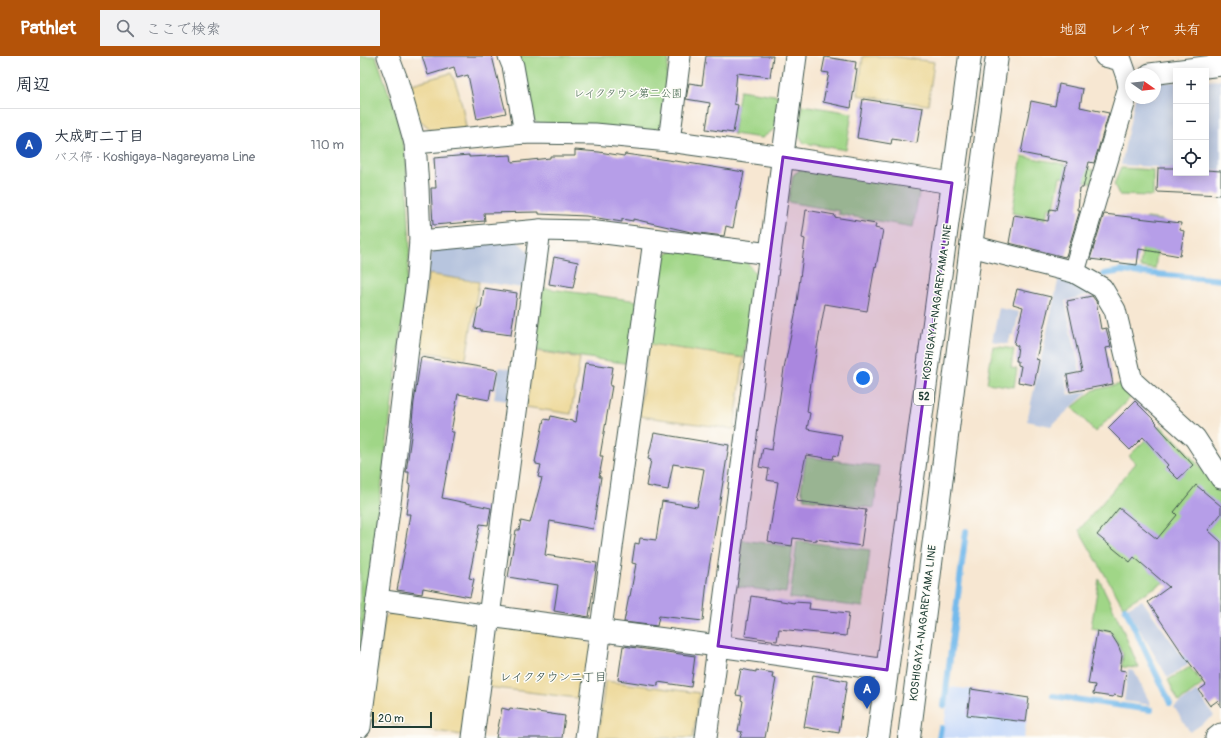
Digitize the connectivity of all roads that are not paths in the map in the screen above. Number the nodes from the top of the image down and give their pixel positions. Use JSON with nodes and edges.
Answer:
{"nodes":[{"id":1,"x":388,"y":56,"type":"edge"},
{"id":2,"x":509,"y":56,"type":"edge"},
{"id":3,"x":680,"y":56,"type":"edge"},
{"id":4,"x":796,"y":56,"type":"edge"},
{"id":5,"x":970,"y":56,"type":"edge"},
{"id":6,"x":997,"y":56,"type":"edge"},
{"id":7,"x":1105,"y":56,"type":"edge"},
{"id":8,"x":1221,"y":65,"type":"edge"},
{"id":9,"x":1125,"y":68,"type":"edge"},
{"id":10,"x":1161,"y":73,"type":"edge"},
{"id":11,"x":1125,"y":100,"type":"edge"},
{"id":12,"x":525,"y":133,"type":"junction"},
{"id":13,"x":669,"y":141,"type":"junction"},
{"id":14,"x":415,"y":143,"type":"junction"},
{"id":15,"x":783,"y":157,"type":"junction"},
{"id":16,"x":952,"y":183,"type":"junction"},
{"id":17,"x":540,"y":230,"type":"junction"},
{"id":18,"x":654,"y":240,"type":"junction"},
{"id":19,"x":420,"y":241,"type":"junction"},
{"id":20,"x":971,"y":246,"type":"junction"},
{"id":21,"x":770,"y":254,"type":"junction"},
{"id":22,"x":1074,"y":272,"type":"junction"},
{"id":23,"x":1221,"y":478,"type":"edge"},
{"id":24,"x":377,"y":600,"type":"junction"},
{"id":25,"x":489,"y":616,"type":"junction"},
{"id":26,"x":600,"y":630,"type":"junction"},
{"id":27,"x":718,"y":646,"type":"junction"},
{"id":28,"x":888,"y":670,"type":"junction"},
{"id":29,"x":360,"y":727,"type":"edge"},
{"id":30,"x":1221,"y":734,"type":"edge"},
{"id":31,"x":473,"y":738,"type":"edge"},
{"id":32,"x":586,"y":738,"type":"edge"},
{"id":33,"x":706,"y":738,"type":"edge"},
{"id":34,"x":878,"y":738,"type":"edge"},
{"id":35,"x":909,"y":738,"type":"edge"},
{"id":36,"x":1216,"y":738,"type":"edge"}],
"edges":[{"from":1,"to":14,"type":"street"},
{"from":2,"to":12,"type":"street"},
{"from":3,"to":13,"type":"street"},
{"from":4,"to":15,"type":"street"},
{"from":5,"to":16,"type":"main road","name":"KOSHIGAYA-NAGAREYAMA LINE","number":"52"},
{"from":6,"to":20,"type":"main road","name":"KOSHIGAYA-NAGAREYAMA LINE"},
{"from":7,"to":9,"type":"street"},
{"from":8,"to":10,"type":"street"},
{"from":11,"to":22,"type":"street"},
{"from":12,"to":13,"type":"street"},
{"from":12,"to":14,"type":"street"},
{"from":13,"to":15,"type":"street"},
{"from":14,"to":19,"type":"street"},
{"from":15,"to":16,"type":"street"},
{"from":15,"to":21,"type":"street"},
{"from":16,"to":28,"type":"main road","name":"KOSHIGAYA-NAGAREYAMA LINE","number":"52"},
{"from":17,"to":18,"type":"street"},
{"from":17,"to":19,"type":"street"},
{"from":17,"to":25,"type":"street"},
{"from":18,"to":21,"type":"street"},
{"from":18,"to":26,"type":"street"},
{"from":19,"to":24,"type":"street"},
{"from":20,"to":22,"type":"street"},
{"from":20,"to":35,"type":"main road","name":"KOSHIGAYA-NAGAREYAMA LINE"},
{"from":21,"to":27,"type":"street"},
{"from":22,"to":23,"type":"street"},
{"from":24,"to":25,"type":"street"},
{"from":24,"to":29,"type":"street"},
{"from":25,"to":26,"type":"street"},
{"from":25,"to":31,"type":"street"},
{"from":26,"to":27,"type":"street"},
{"from":26,"to":32,"type":"street"},
{"from":27,"to":28,"type":"street"},
{"from":27,"to":33,"type":"street"},
{"from":28,"to":34,"type":"main road","name":"KOSHIGAYA-NAGAREYAMA LINE","number":"52"},
{"from":30,"to":36,"type":"street"}]}
